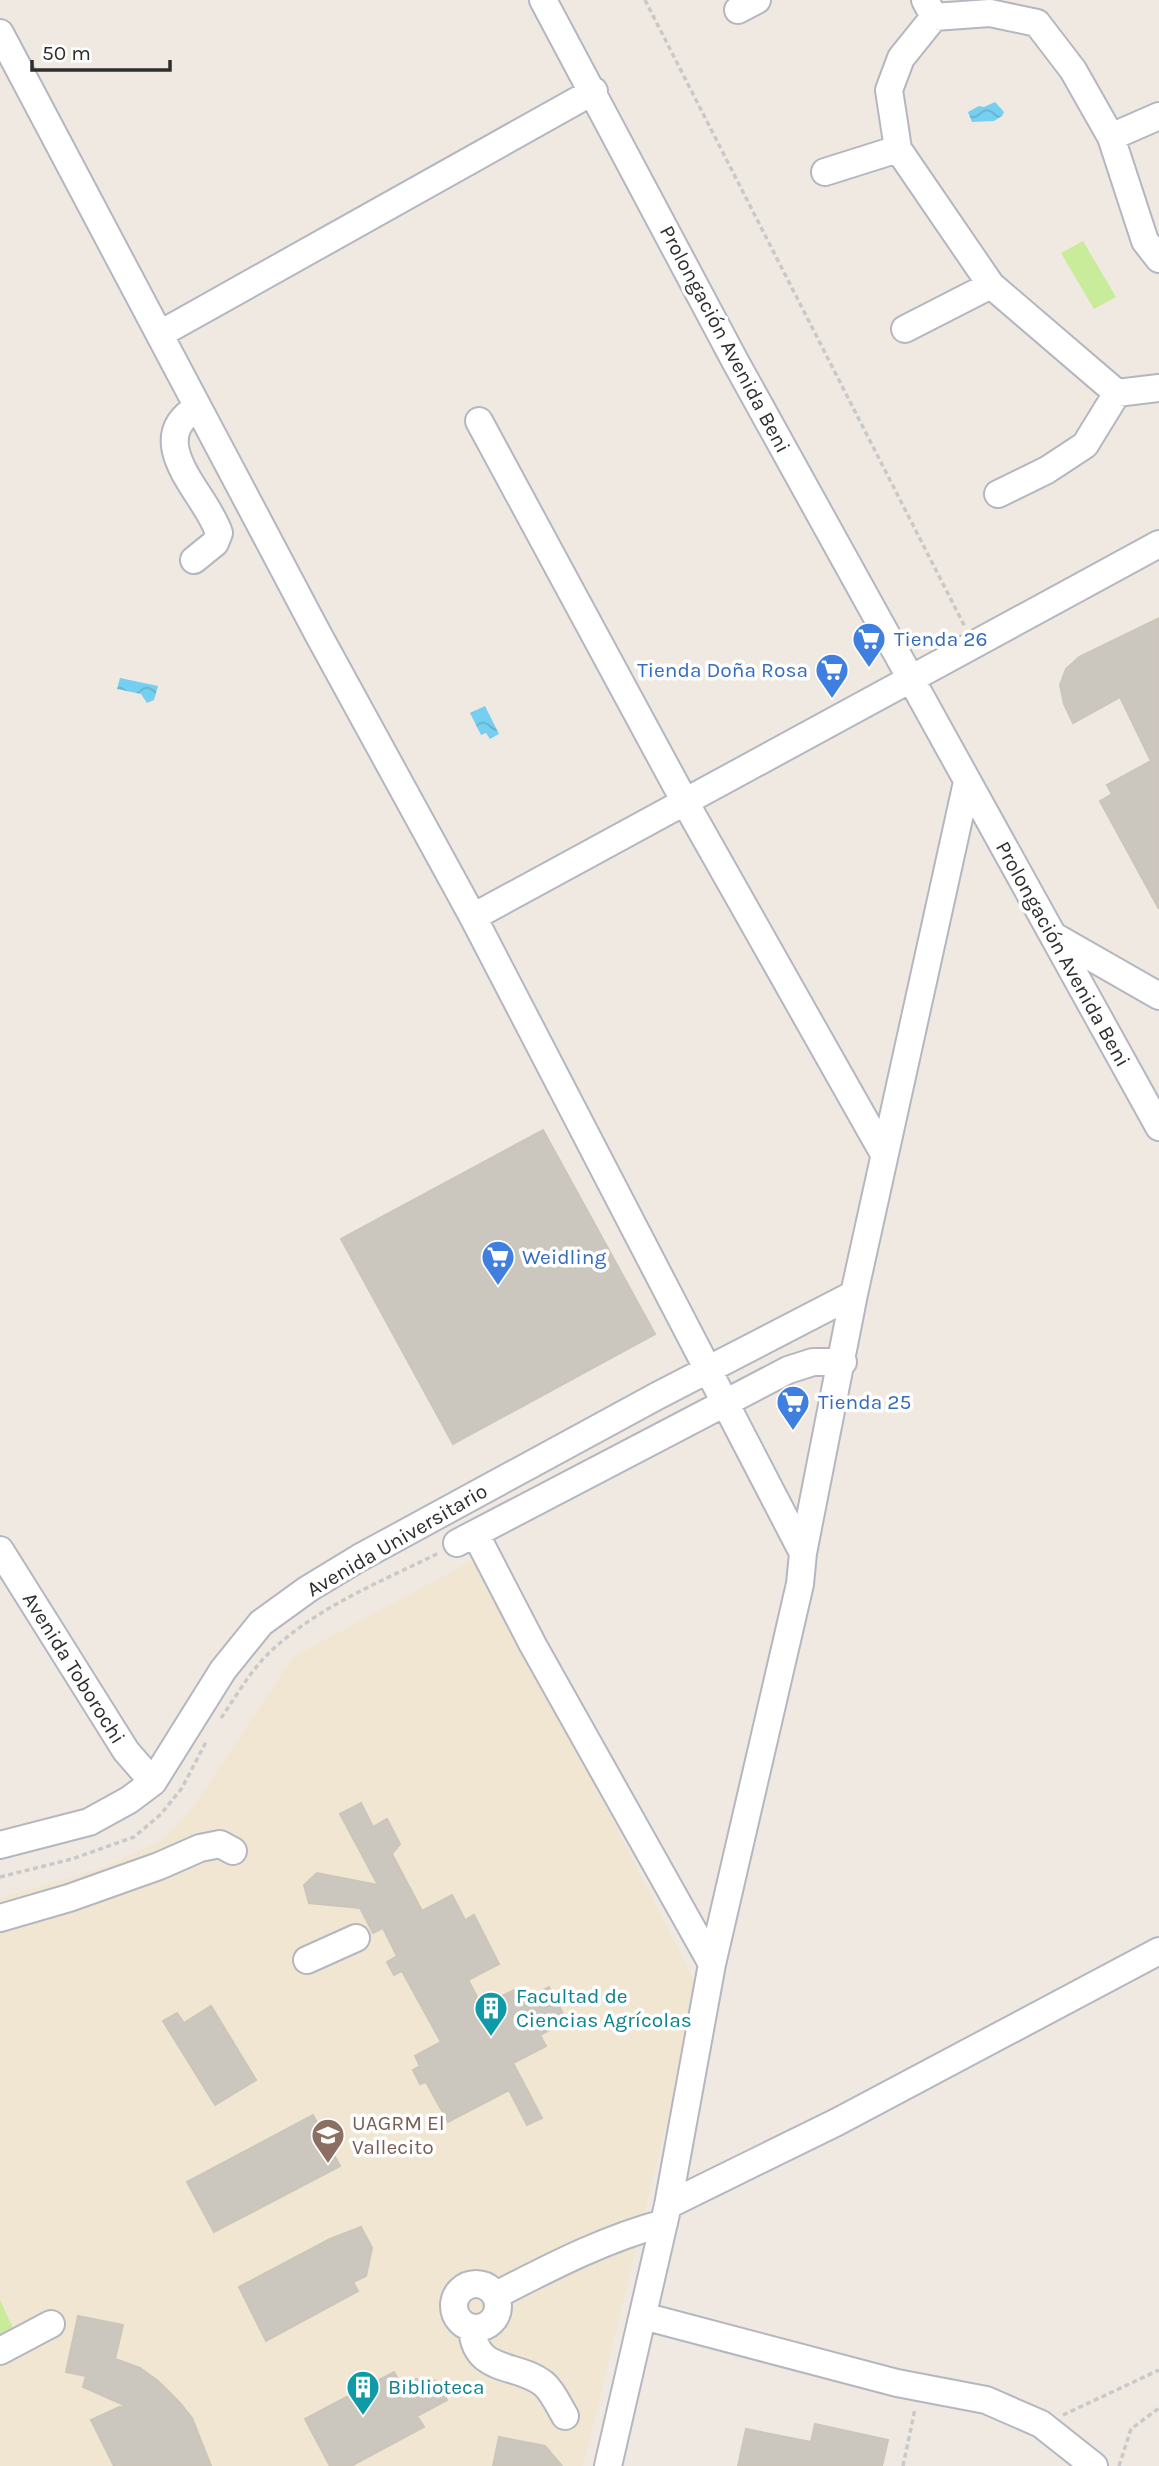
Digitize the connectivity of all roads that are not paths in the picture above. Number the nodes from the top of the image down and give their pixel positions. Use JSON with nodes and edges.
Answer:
{"nodes":[{"id":1,"x":543,"y":0,"type":"edge"},
{"id":2,"x":930,"y":9,"type":"edge"},
{"id":3,"x":0,"y":33,"type":"edge"},
{"id":4,"x":594,"y":91,"type":"junction"},
{"id":5,"x":1159,"y":116,"type":"edge"},
{"id":6,"x":1111,"y":137,"type":"junction"},
{"id":7,"x":898,"y":149,"type":"junction"},
{"id":8,"x":825,"y":172,"type":"dead end"},
{"id":9,"x":1159,"y":259,"type":"edge"},
{"id":10,"x":992,"y":285,"type":"junction"},
{"id":11,"x":905,"y":329,"type":"dead end"},
{"id":12,"x":160,"y":334,"type":"junction"},
{"id":13,"x":1159,"y":388,"type":"edge"},
{"id":14,"x":1117,"y":393,"type":"junction"},
{"id":15,"x":198,"y":407,"type":"junction"},
{"id":16,"x":479,"y":421,"type":"dead end"},
{"id":17,"x":998,"y":494,"type":"dead end"},
{"id":18,"x":1159,"y":544,"type":"edge"},
{"id":19,"x":194,"y":560,"type":"dead end"},
{"id":20,"x":911,"y":677,"type":"junction"},
{"id":21,"x":967,"y":782,"type":"junction"},
{"id":22,"x":685,"y":802,"type":"junction"},
{"id":23,"x":473,"y":917,"type":"junction"},
{"id":24,"x":1052,"y":936,"type":"junction"},
{"id":25,"x":1159,"y":996,"type":"edge"},
{"id":26,"x":1159,"y":1127,"type":"edge"},
{"id":27,"x":884,"y":1154,"type":"junction"},
{"id":28,"x":854,"y":1294,"type":"junction"},
{"id":29,"x":843,"y":1362,"type":"junction"},
{"id":30,"x":708,"y":1369,"type":"junction"},
{"id":31,"x":726,"y":1401,"type":"junction"},
{"id":32,"x":0,"y":1550,"type":"edge"},
{"id":33,"x":803,"y":1553,"type":"junction"},
{"id":34,"x":153,"y":1782,"type":"junction"},
{"id":35,"x":0,"y":1846,"type":"edge"},
{"id":36,"x":233,"y":1850,"type":"dead end"},
{"id":37,"x":0,"y":1918,"type":"edge"},
{"id":38,"x":356,"y":1938,"type":"dead end"},
{"id":39,"x":1159,"y":1951,"type":"edge"},
{"id":40,"x":307,"y":1960,"type":"dead end"},
{"id":41,"x":712,"y":1964,"type":"junction"},
{"id":42,"x":666,"y":2214,"type":"junction"},
{"id":43,"x":496,"y":2295,"type":"junction"},
{"id":44,"x":643,"y":2316,"type":"junction"},
{"id":45,"x":51,"y":2324,"type":"dead end"},
{"id":46,"x":472,"y":2328,"type":"junction"},
{"id":47,"x":0,"y":2351,"type":"edge"},
{"id":48,"x":565,"y":2416,"type":"dead end"},
{"id":49,"x":608,"y":2466,"type":"edge"},
{"id":50,"x":1094,"y":2466,"type":"edge"}],
"edges":[{"from":1,"to":4,"type":"street","name":"Prolongación Avenida Beni"},
{"from":2,"to":6,"type":"street"},
{"from":2,"to":7,"type":"street"},
{"from":3,"to":12,"type":"street"},
{"from":4,"to":12,"type":"street"},
{"from":4,"to":20,"type":"street","name":"Prolongación Avenida Beni"},
{"from":5,"to":6,"type":"street"},
{"from":6,"to":9,"type":"street"},
{"from":7,"to":8,"type":"street"},
{"from":7,"to":10,"type":"street"},
{"from":10,"to":11,"type":"street"},
{"from":10,"to":14,"type":"street"},
{"from":12,"to":15,"type":"street"},
{"from":13,"to":14,"type":"street"},
{"from":14,"to":17,"type":"street"},
{"from":15,"to":19,"type":"street"},
{"from":15,"to":23,"type":"street"},
{"from":16,"to":22,"type":"street"},
{"from":18,"to":20,"type":"street"},
{"from":20,"to":21,"type":"street","name":"Prolongación Avenida Beni"},
{"from":20,"to":22,"type":"street"},
{"from":21,"to":24,"type":"street","name":"Prolongación Avenida Beni"},
{"from":21,"to":27,"type":"street"},
{"from":22,"to":23,"type":"street"},
{"from":22,"to":27,"type":"street"},
{"from":23,"to":30,"type":"street"},
{"from":24,"to":25,"type":"street"},
{"from":24,"to":26,"type":"street","name":"Prolongación Avenida Beni"},
{"from":27,"to":28,"type":"street"},
{"from":28,"to":29,"type":"street"},
{"from":28,"to":30,"type":"street","name":"Avenida Universitario"},
{"from":29,"to":31,"type":"street"},
{"from":29,"to":33,"type":"street"},
{"from":30,"to":31,"type":"street"},
{"from":30,"to":34,"type":"street","name":"Avenida Universitario"},
{"from":31,"to":33,"type":"street"},
{"from":31,"to":41,"type":"street"},
{"from":32,"to":34,"type":"street","name":"Avenida Toborochi"},
{"from":33,"to":41,"type":"street"},
{"from":34,"to":35,"type":"street","name":"Avenida Universitario"},
{"from":36,"to":37,"type":"street"},
{"from":38,"to":40,"type":"street"},
{"from":39,"to":42,"type":"street"},
{"from":41,"to":42,"type":"street"},
{"from":42,"to":43,"type":"street"},
{"from":42,"to":44,"type":"street"},
{"from":43,"to":46,"type":"street"},
{"from":43,"to":46,"type":"street"},
{"from":44,"to":49,"type":"street"},
{"from":44,"to":50,"type":"street"},
{"from":45,"to":47,"type":"street"},
{"from":46,"to":48,"type":"street"}]}
